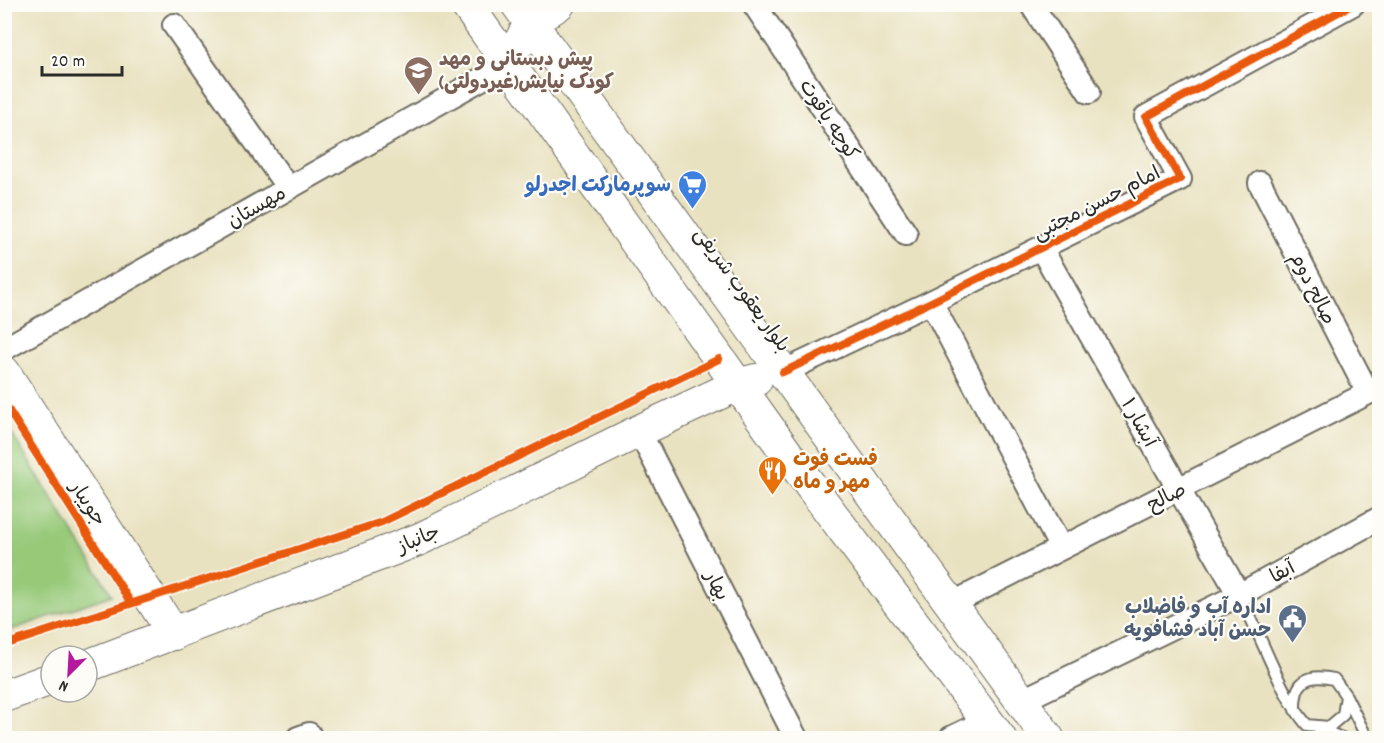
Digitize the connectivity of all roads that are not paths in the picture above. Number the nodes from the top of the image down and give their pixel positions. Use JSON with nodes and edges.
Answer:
{"nodes":[{"id":1,"x":466,"y":4,"type":"edge"},
{"id":2,"x":559,"y":4,"type":"edge"},
{"id":3,"x":754,"y":4,"type":"edge"},
{"id":4,"x":1031,"y":4,"type":"edge"},
{"id":5,"x":1353,"y":4,"type":"edge"},
{"id":6,"x":524,"y":14,"type":"edge"},
{"id":7,"x":174,"y":25,"type":"dead end"},
{"id":8,"x":508,"y":64,"type":"junction"},
{"id":9,"x":1089,"y":92,"type":"dead end"},
{"id":10,"x":1260,"y":183,"type":"dead end"},
{"id":11,"x":288,"y":188,"type":"junction"},
{"id":12,"x":906,"y":234,"type":"dead end"},
{"id":13,"x":1041,"y":248,"type":"junction"},
{"id":14,"x":931,"y":302,"type":"junction"},
{"id":15,"x":4,"y":349,"type":"edge"},
{"id":16,"x":4,"y":372,"type":"edge"},
{"id":17,"x":783,"y":372,"type":"junction"},
{"id":18,"x":737,"y":385,"type":"junction"},
{"id":19,"x":1374,"y":390,"type":"edge"},
{"id":20,"x":639,"y":431,"type":"junction"},
{"id":21,"x":1178,"y":490,"type":"junction"},
{"id":22,"x":1380,"y":518,"type":"edge"},
{"id":23,"x":1061,"y":548,"type":"junction"},
{"id":24,"x":1239,"y":595,"type":"junction"},
{"id":25,"x":951,"y":603,"type":"junction"},
{"id":26,"x":174,"y":634,"type":"junction"},
{"id":27,"x":99,"y":662,"type":"edge"},
{"id":28,"x":1302,"y":682,"type":"junction"},
{"id":29,"x":39,"y":683,"type":"edge"},
{"id":30,"x":1282,"y":683,"type":"junction"},
{"id":31,"x":4,"y":696,"type":"edge"},
{"id":32,"x":1346,"y":696,"type":"junction"},
{"id":33,"x":1021,"y":701,"type":"junction"},
{"id":34,"x":1295,"y":710,"type":"junction"},
{"id":35,"x":1307,"y":725,"type":"junction"},
{"id":36,"x":993,"y":730,"type":"edge"},
{"id":37,"x":796,"y":738,"type":"edge"},
{"id":38,"x":951,"y":738,"type":"edge"},
{"id":39,"x":1048,"y":738,"type":"edge"},
{"id":40,"x":1342,"y":738,"type":"edge"},
{"id":41,"x":1367,"y":738,"type":"edge"}],
"edges":[{"from":1,"to":8,"type":"main road"},
{"from":2,"to":6,"type":"main road"},
{"from":3,"to":12,"type":"street","name":"کوچه یاقوت"},
{"from":4,"to":9,"type":"street"},
{"from":5,"to":13,"type":"street","name":"امام حسن مجتبی"},
{"from":6,"to":8,"type":"main road"},
{"from":6,"to":17,"type":"main road","name":"بلوار یعقوب شریفی"},
{"from":7,"to":11,"type":"street"},
{"from":8,"to":11,"type":"street","name":"مهستان"},
{"from":8,"to":18,"type":"main road"},
{"from":10,"to":19,"type":"street","name":"صالح دوم"},
{"from":11,"to":15,"type":"street","name":"مهستان"},
{"from":13,"to":14,"type":"street","name":"امام حسن مجتبی"},
{"from":13,"to":21,"type":"street","name":"آبشار ۱"},
{"from":14,"to":17,"type":"street","name":"امام حسن مجتبی"},
{"from":14,"to":23,"type":"street"},
{"from":16,"to":26,"type":"main road","name":"جویبار"},
{"from":17,"to":18,"type":"main road","name":"جانباز"},
{"from":17,"to":25,"type":"main road","name":"بلوار یعقوب شریفی"},
{"from":18,"to":20,"type":"main road","name":"جانباز"},
{"from":18,"to":36,"type":"main road"},
{"from":19,"to":21,"type":"street","name":"صالح"},
{"from":20,"to":26,"type":"main road","name":"جانباز"},
{"from":20,"to":37,"type":"street","name":"بهار"},
{"from":21,"to":23,"type":"street","name":"صالح"},
{"from":21,"to":24,"type":"street","name":"آبشار ۱"},
{"from":22,"to":24,"type":"street","name":"آبفا"},
{"from":23,"to":25,"type":"street","name":"صالح"},
{"from":24,"to":30,"type":"lane"},
{"from":24,"to":33,"type":"street","name":"آبفا"},
{"from":25,"to":33,"type":"main road","name":"بلوار یعقوب شریفی"},
{"from":26,"to":27,"type":"main road","name":"جانباز"},
{"from":28,"to":30,"type":"lane"},
{"from":28,"to":32,"type":"lane"},
{"from":28,"to":34,"type":"lane"},
{"from":29,"to":31,"type":"main road"},
{"from":30,"to":34,"type":"lane"},
{"from":32,"to":35,"type":"lane"},
{"from":32,"to":41,"type":"lane"},
{"from":33,"to":39,"type":"main road","name":"بلوار یعقوب شریفی"},
{"from":34,"to":35,"type":"lane"},
{"from":35,"to":40,"type":"lane"},
{"from":36,"to":38,"type":"street"}]}
